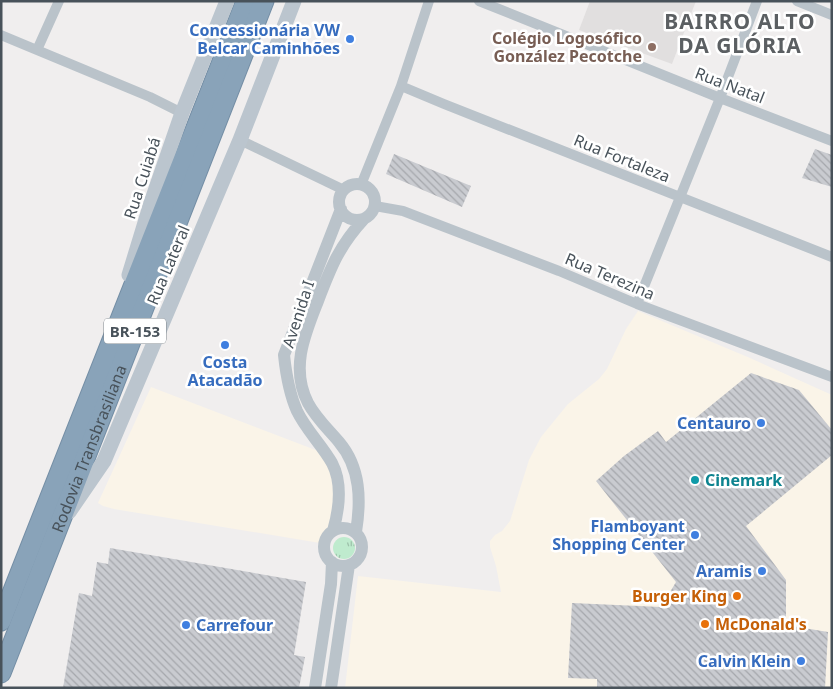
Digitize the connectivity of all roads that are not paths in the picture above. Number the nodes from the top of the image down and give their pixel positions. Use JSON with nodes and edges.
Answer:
{"nodes":[{"id":1,"x":59,"y":1,"type":"edge"},
{"id":2,"x":228,"y":1,"type":"edge"},
{"id":3,"x":246,"y":1,"type":"edge"},
{"id":4,"x":264,"y":1,"type":"edge"},
{"id":5,"x":294,"y":1,"type":"edge"},
{"id":6,"x":430,"y":1,"type":"edge"},
{"id":7,"x":479,"y":1,"type":"edge"},
{"id":8,"x":757,"y":1,"type":"edge"},
{"id":9,"x":797,"y":1,"type":"edge"},
{"id":10,"x":832,"y":15,"type":"edge"},
{"id":11,"x":1,"y":35,"type":"edge"},
{"id":12,"x":37,"y":50,"type":"junction"},
{"id":13,"x":401,"y":86,"type":"junction"},
{"id":14,"x":720,"y":98,"type":"junction"},
{"id":15,"x":182,"y":113,"type":"junction"},
{"id":16,"x":240,"y":140,"type":"junction"},
{"id":17,"x":832,"y":141,"type":"edge"},
{"id":18,"x":361,"y":185,"type":"junction"},
{"id":19,"x":344,"y":190,"type":"junction"},
{"id":20,"x":680,"y":198,"type":"junction"},
{"id":21,"x":375,"y":206,"type":"junction"},
{"id":22,"x":341,"y":209,"type":"junction"},
{"id":23,"x":364,"y":219,"type":"junction"},
{"id":24,"x":832,"y":257,"type":"edge"},
{"id":25,"x":637,"y":304,"type":"junction"},
{"id":26,"x":100,"y":370,"type":"junction"},
{"id":27,"x":832,"y":377,"type":"edge"},
{"id":28,"x":333,"y":531,"type":"junction"},
{"id":29,"x":56,"y":532,"type":"junction"},
{"id":30,"x":356,"y":532,"type":"junction"},
{"id":31,"x":332,"y":562,"type":"junction"},
{"id":32,"x":349,"y":565,"type":"junction"},
{"id":33,"x":1,"y":621,"type":"edge"},
{"id":34,"x":4,"y":667,"type":"edge"},
{"id":35,"x":1,"y":680,"type":"edge"},
{"id":36,"x":315,"y":688,"type":"edge"},
{"id":37,"x":332,"y":688,"type":"edge"}],
"edges":[{"from":1,"to":12,"type":"street"},
{"from":2,"to":15,"type":"main road","name":"Rua Cuiabá"},
{"from":3,"to":26,"type":"highway","name":"Rodovia Transbrasiliana","number":"BR-153"},
{"from":4,"to":29,"type":"highway","name":"Rodovia Transbrasiliana","number":"BR-153"},
{"from":5,"to":16,"type":"main road","name":"Rua Lateral"},
{"from":6,"to":13,"type":"street"},
{"from":7,"to":14,"type":"street","name":"Rua Natal"},
{"from":8,"to":14,"type":"street"},
{"from":9,"to":10,"type":"street"},
{"from":11,"to":12,"type":"street"},
{"from":12,"to":15,"type":"street"},
{"from":13,"to":18,"type":"street"},
{"from":13,"to":20,"type":"street","name":"Rua Fortaleza"},
{"from":14,"to":17,"type":"street","name":"Rua Natal"},
{"from":14,"to":20,"type":"street"},
{"from":15,"to":26,"type":"main road","name":"Rua Cuiabá"},
{"from":16,"to":19,"type":"street"},
{"from":16,"to":29,"type":"main road","name":"Rua Lateral"},
{"from":18,"to":19,"type":"street"},
{"from":18,"to":21,"type":"street"},
{"from":19,"to":22,"type":"street"},
{"from":20,"to":24,"type":"street","name":"Rua Fortaleza"},
{"from":20,"to":25,"type":"street"},
{"from":21,"to":23,"type":"street"},
{"from":21,"to":25,"type":"street","name":"Rua Terezina"},
{"from":22,"to":23,"type":"street"},
{"from":22,"to":28,"type":"street","name":"Avenida I"},
{"from":23,"to":30,"type":"street","name":"Avenida I"},
{"from":25,"to":27,"type":"street","name":"Rua Terezina"},
{"from":26,"to":33,"type":"highway","name":"Rodovia Transbrasiliana","number":"BR-153"},
{"from":28,"to":30,"type":"street"},
{"from":28,"to":31,"type":"street"},
{"from":29,"to":34,"type":"highway","name":"Rodovia Transbrasiliana","number":"BR-153"},
{"from":30,"to":32,"type":"street"},
{"from":31,"to":32,"type":"street"},
{"from":31,"to":36,"type":"street"},
{"from":32,"to":37,"type":"street"},
{"from":34,"to":35,"type":"highway","name":"Rodovia Transbrasiliana"}]}
